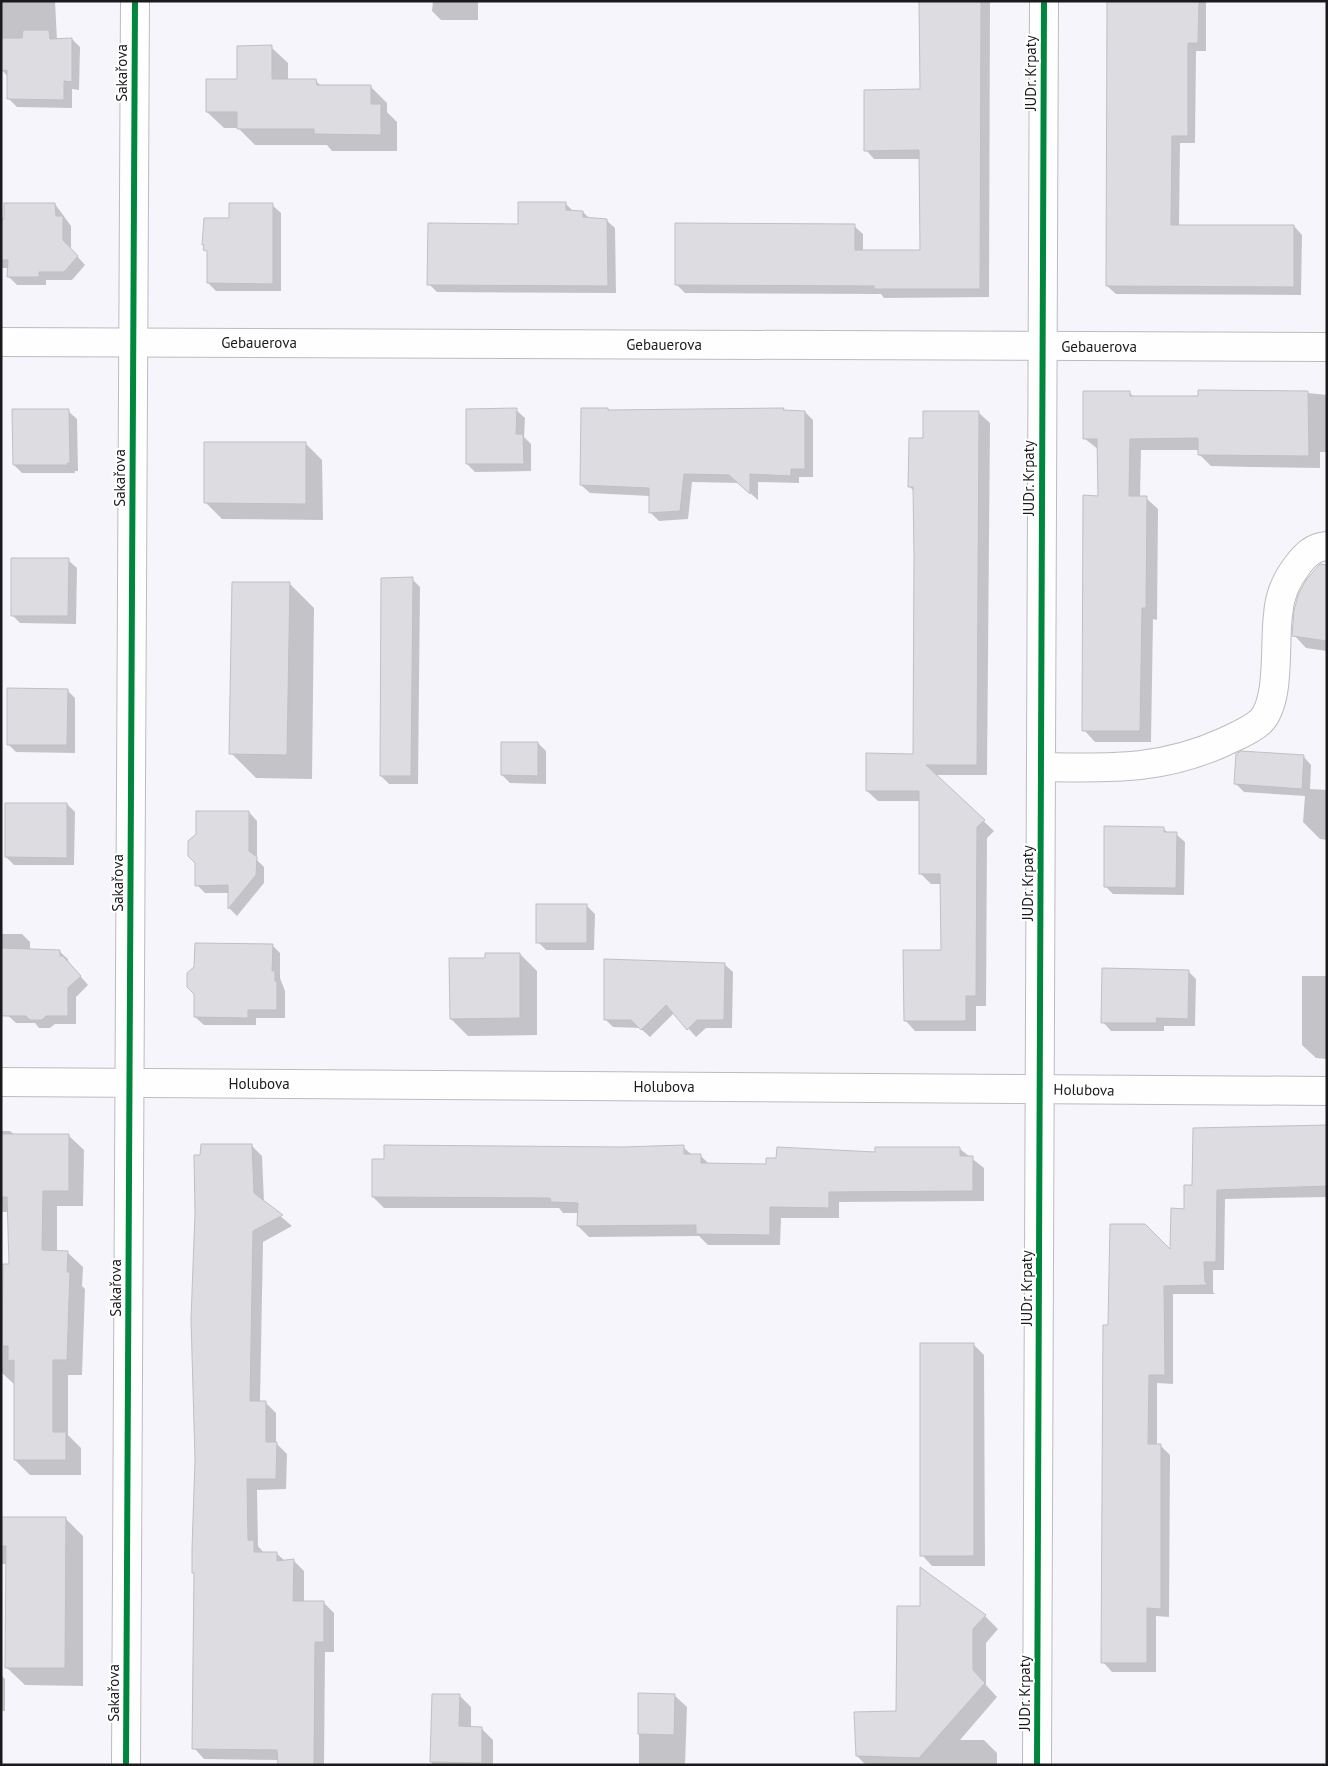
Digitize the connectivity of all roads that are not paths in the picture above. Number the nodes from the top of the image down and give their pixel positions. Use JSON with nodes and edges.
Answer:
{"nodes":[{"id":1,"x":135,"y":1,"type":"edge"},
{"id":2,"x":1044,"y":1,"type":"edge"},
{"id":3,"x":1,"y":342,"type":"edge"},
{"id":4,"x":133,"y":343,"type":"junction"},
{"id":5,"x":1043,"y":346,"type":"junction"},
{"id":6,"x":1327,"y":348,"type":"edge"},
{"id":7,"x":1327,"y":546,"type":"edge"},
{"id":8,"x":1041,"y":767,"type":"junction"},
{"id":9,"x":1,"y":1082,"type":"edge"},
{"id":10,"x":130,"y":1083,"type":"junction"},
{"id":11,"x":1040,"y":1089,"type":"junction"},
{"id":12,"x":1327,"y":1092,"type":"edge"},
{"id":13,"x":126,"y":1765,"type":"edge"},
{"id":14,"x":1037,"y":1765,"type":"edge"}],
"edges":[{"from":1,"to":4,"type":"street","name":"Sakařova"},
{"from":2,"to":5,"type":"street","name":"JUDr. Krpaty"},
{"from":3,"to":4,"type":"street","name":"Gebauerova"},
{"from":4,"to":5,"type":"street","name":"Gebauerova"},
{"from":4,"to":10,"type":"street","name":"Sakařova"},
{"from":5,"to":6,"type":"street","name":"Gebauerova"},
{"from":5,"to":8,"type":"street","name":"JUDr. Krpaty"},
{"from":7,"to":8,"type":"street"},
{"from":8,"to":11,"type":"street","name":"JUDr. Krpaty"},
{"from":9,"to":10,"type":"street","name":"Holubova"},
{"from":10,"to":11,"type":"street","name":"Holubova"},
{"from":10,"to":13,"type":"street","name":"Sakařova"},
{"from":11,"to":12,"type":"street","name":"Holubova"},
{"from":11,"to":14,"type":"street","name":"JUDr. Krpaty"}]}
